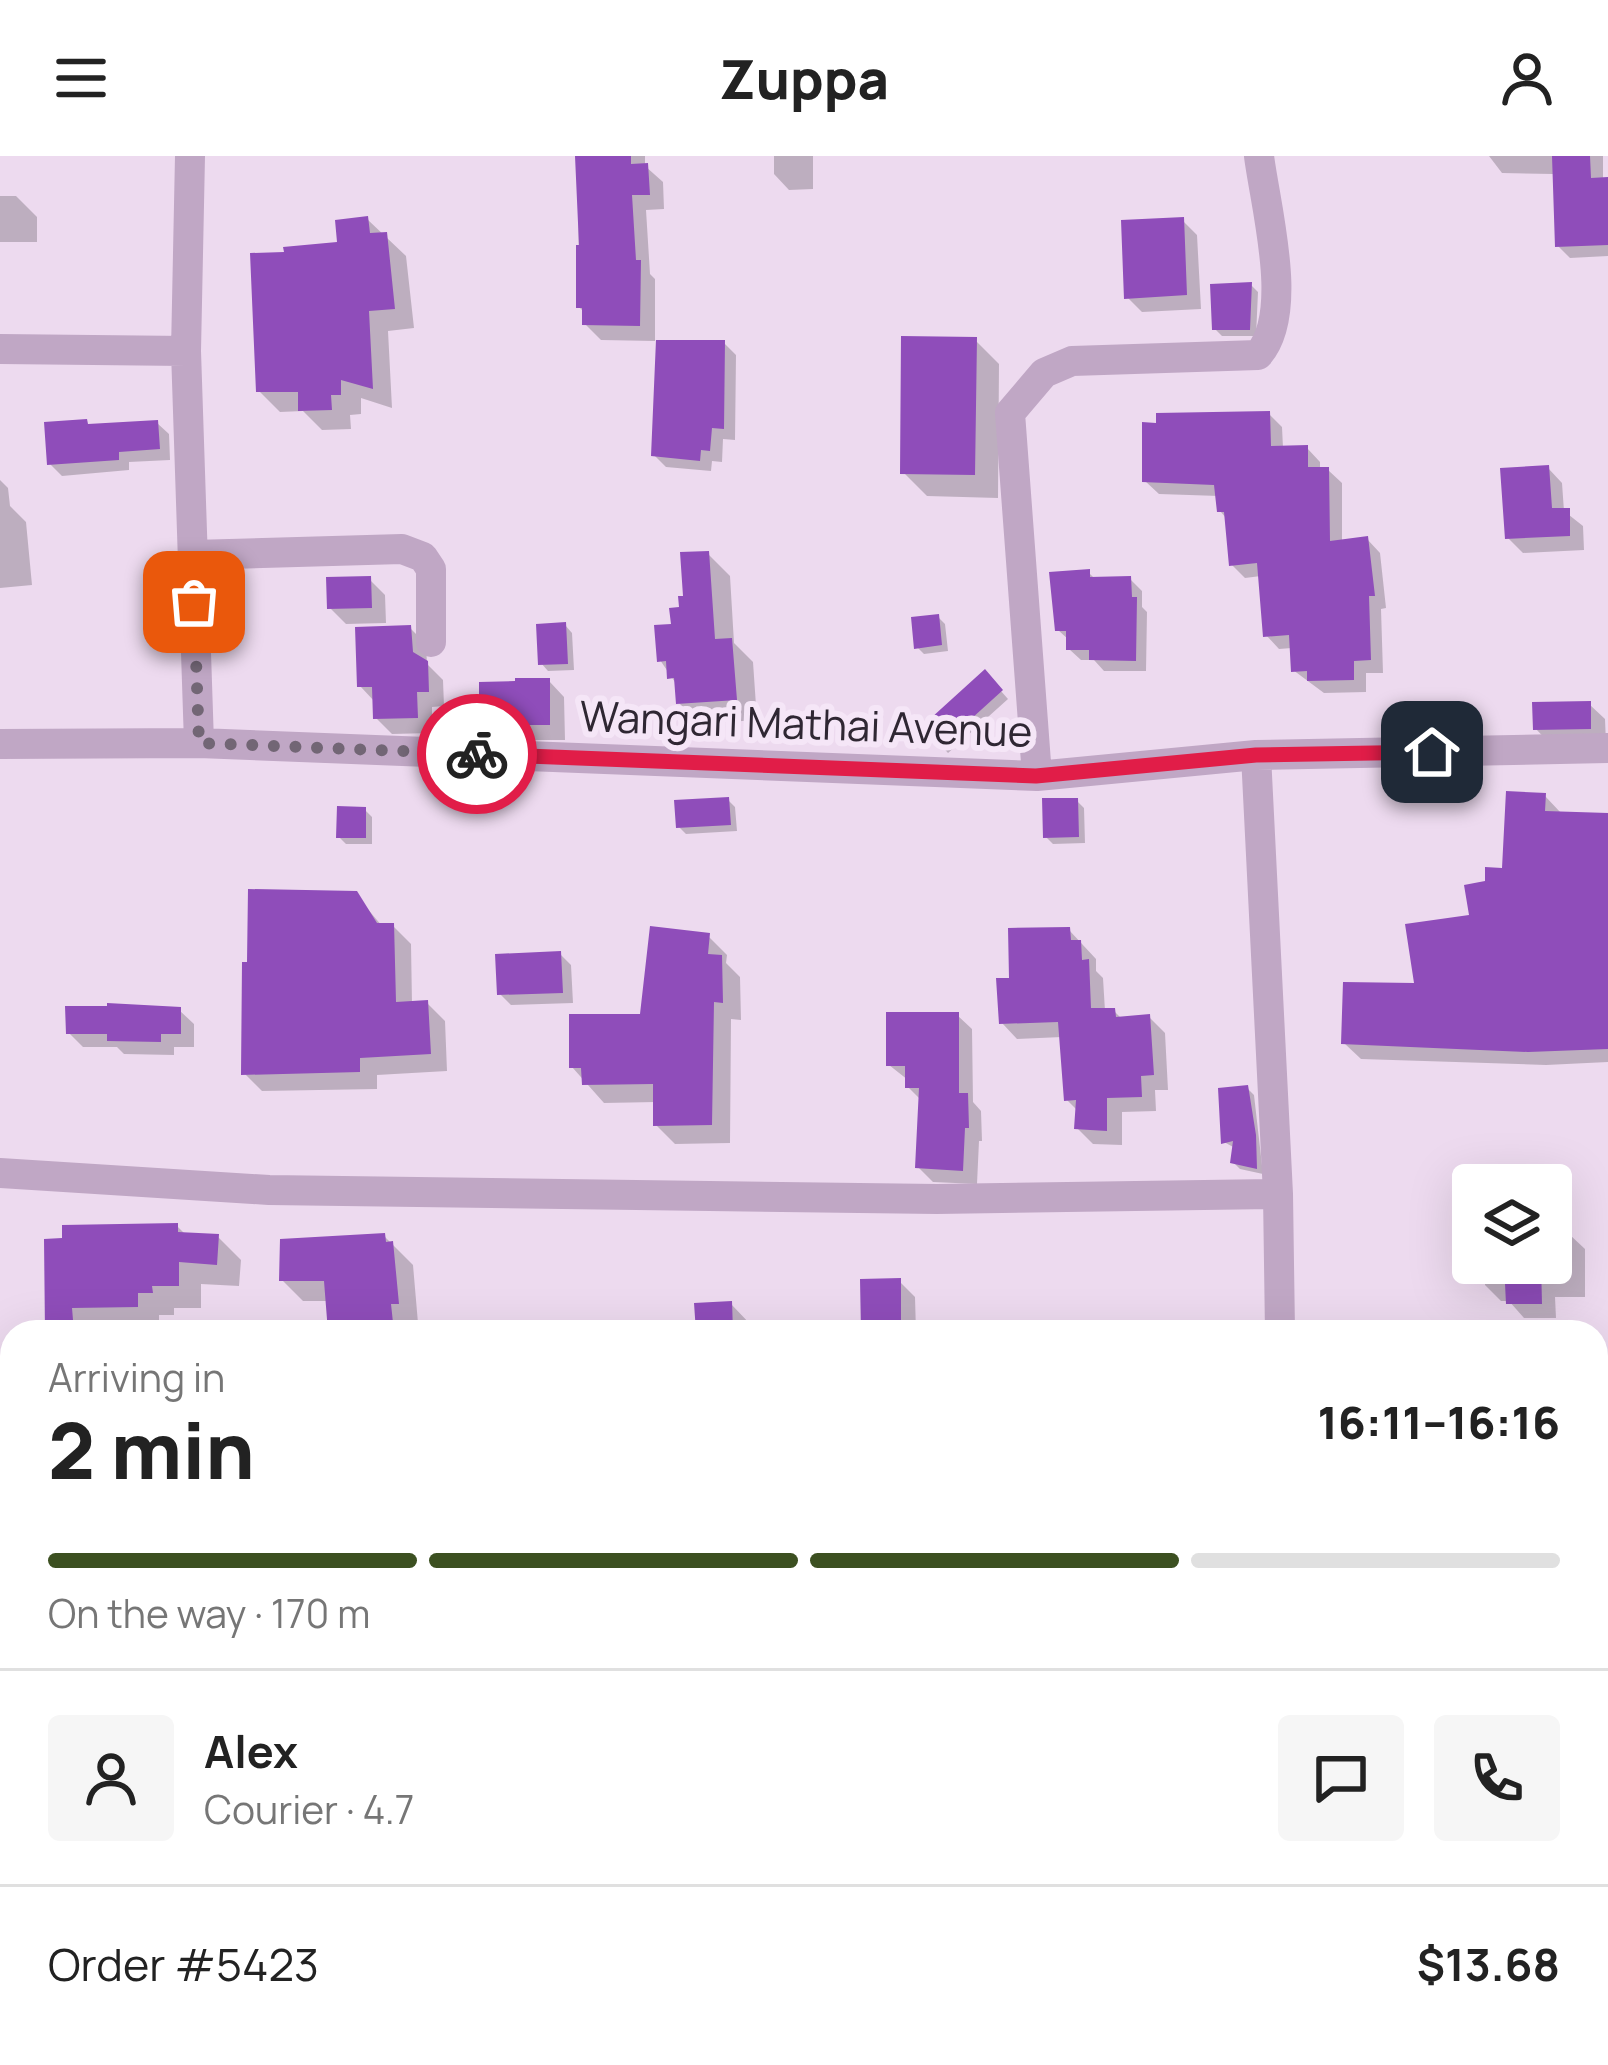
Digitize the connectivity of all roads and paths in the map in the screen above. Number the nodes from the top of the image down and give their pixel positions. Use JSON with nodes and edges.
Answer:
{"nodes":[{"id":1,"x":190,"y":156,"type":"edge"},
{"id":2,"x":1259,"y":156,"type":"edge"},
{"id":3,"x":0,"y":350,"type":"edge"},
{"id":4,"x":185,"y":351,"type":"junction"},
{"id":5,"x":193,"y":555,"type":"junction"},
{"id":6,"x":430,"y":642,"type":"dead end"},
{"id":7,"x":199,"y":743,"type":"junction"},
{"id":8,"x":0,"y":744,"type":"edge"},
{"id":9,"x":1608,"y":748,"type":"edge"},
{"id":10,"x":1256,"y":755,"type":"junction"},
{"id":11,"x":1036,"y":776,"type":"junction"},
{"id":12,"x":0,"y":1173,"type":"edge"},
{"id":13,"x":1278,"y":1194,"type":"junction"},
{"id":14,"x":1280,"y":1320,"type":"edge"}],
"edges":[{"from":1,"to":4,"type":"street"},
{"from":2,"to":11,"type":"street"},
{"from":3,"to":4,"type":"street"},
{"from":4,"to":5,"type":"street"},
{"from":5,"to":6,"type":"street"},
{"from":5,"to":7,"type":"street"},
{"from":7,"to":8,"type":"street","name":"Wangari Mathai Avenue"},
{"from":7,"to":11,"type":"street","name":"Wangari Mathai Avenue"},
{"from":9,"to":10,"type":"street","name":"Wangari Mathai Avenue"},
{"from":10,"to":11,"type":"street","name":"Wangari Mathai Avenue"},
{"from":10,"to":13,"type":"street"},
{"from":12,"to":13,"type":"street"},
{"from":13,"to":14,"type":"street"}]}
